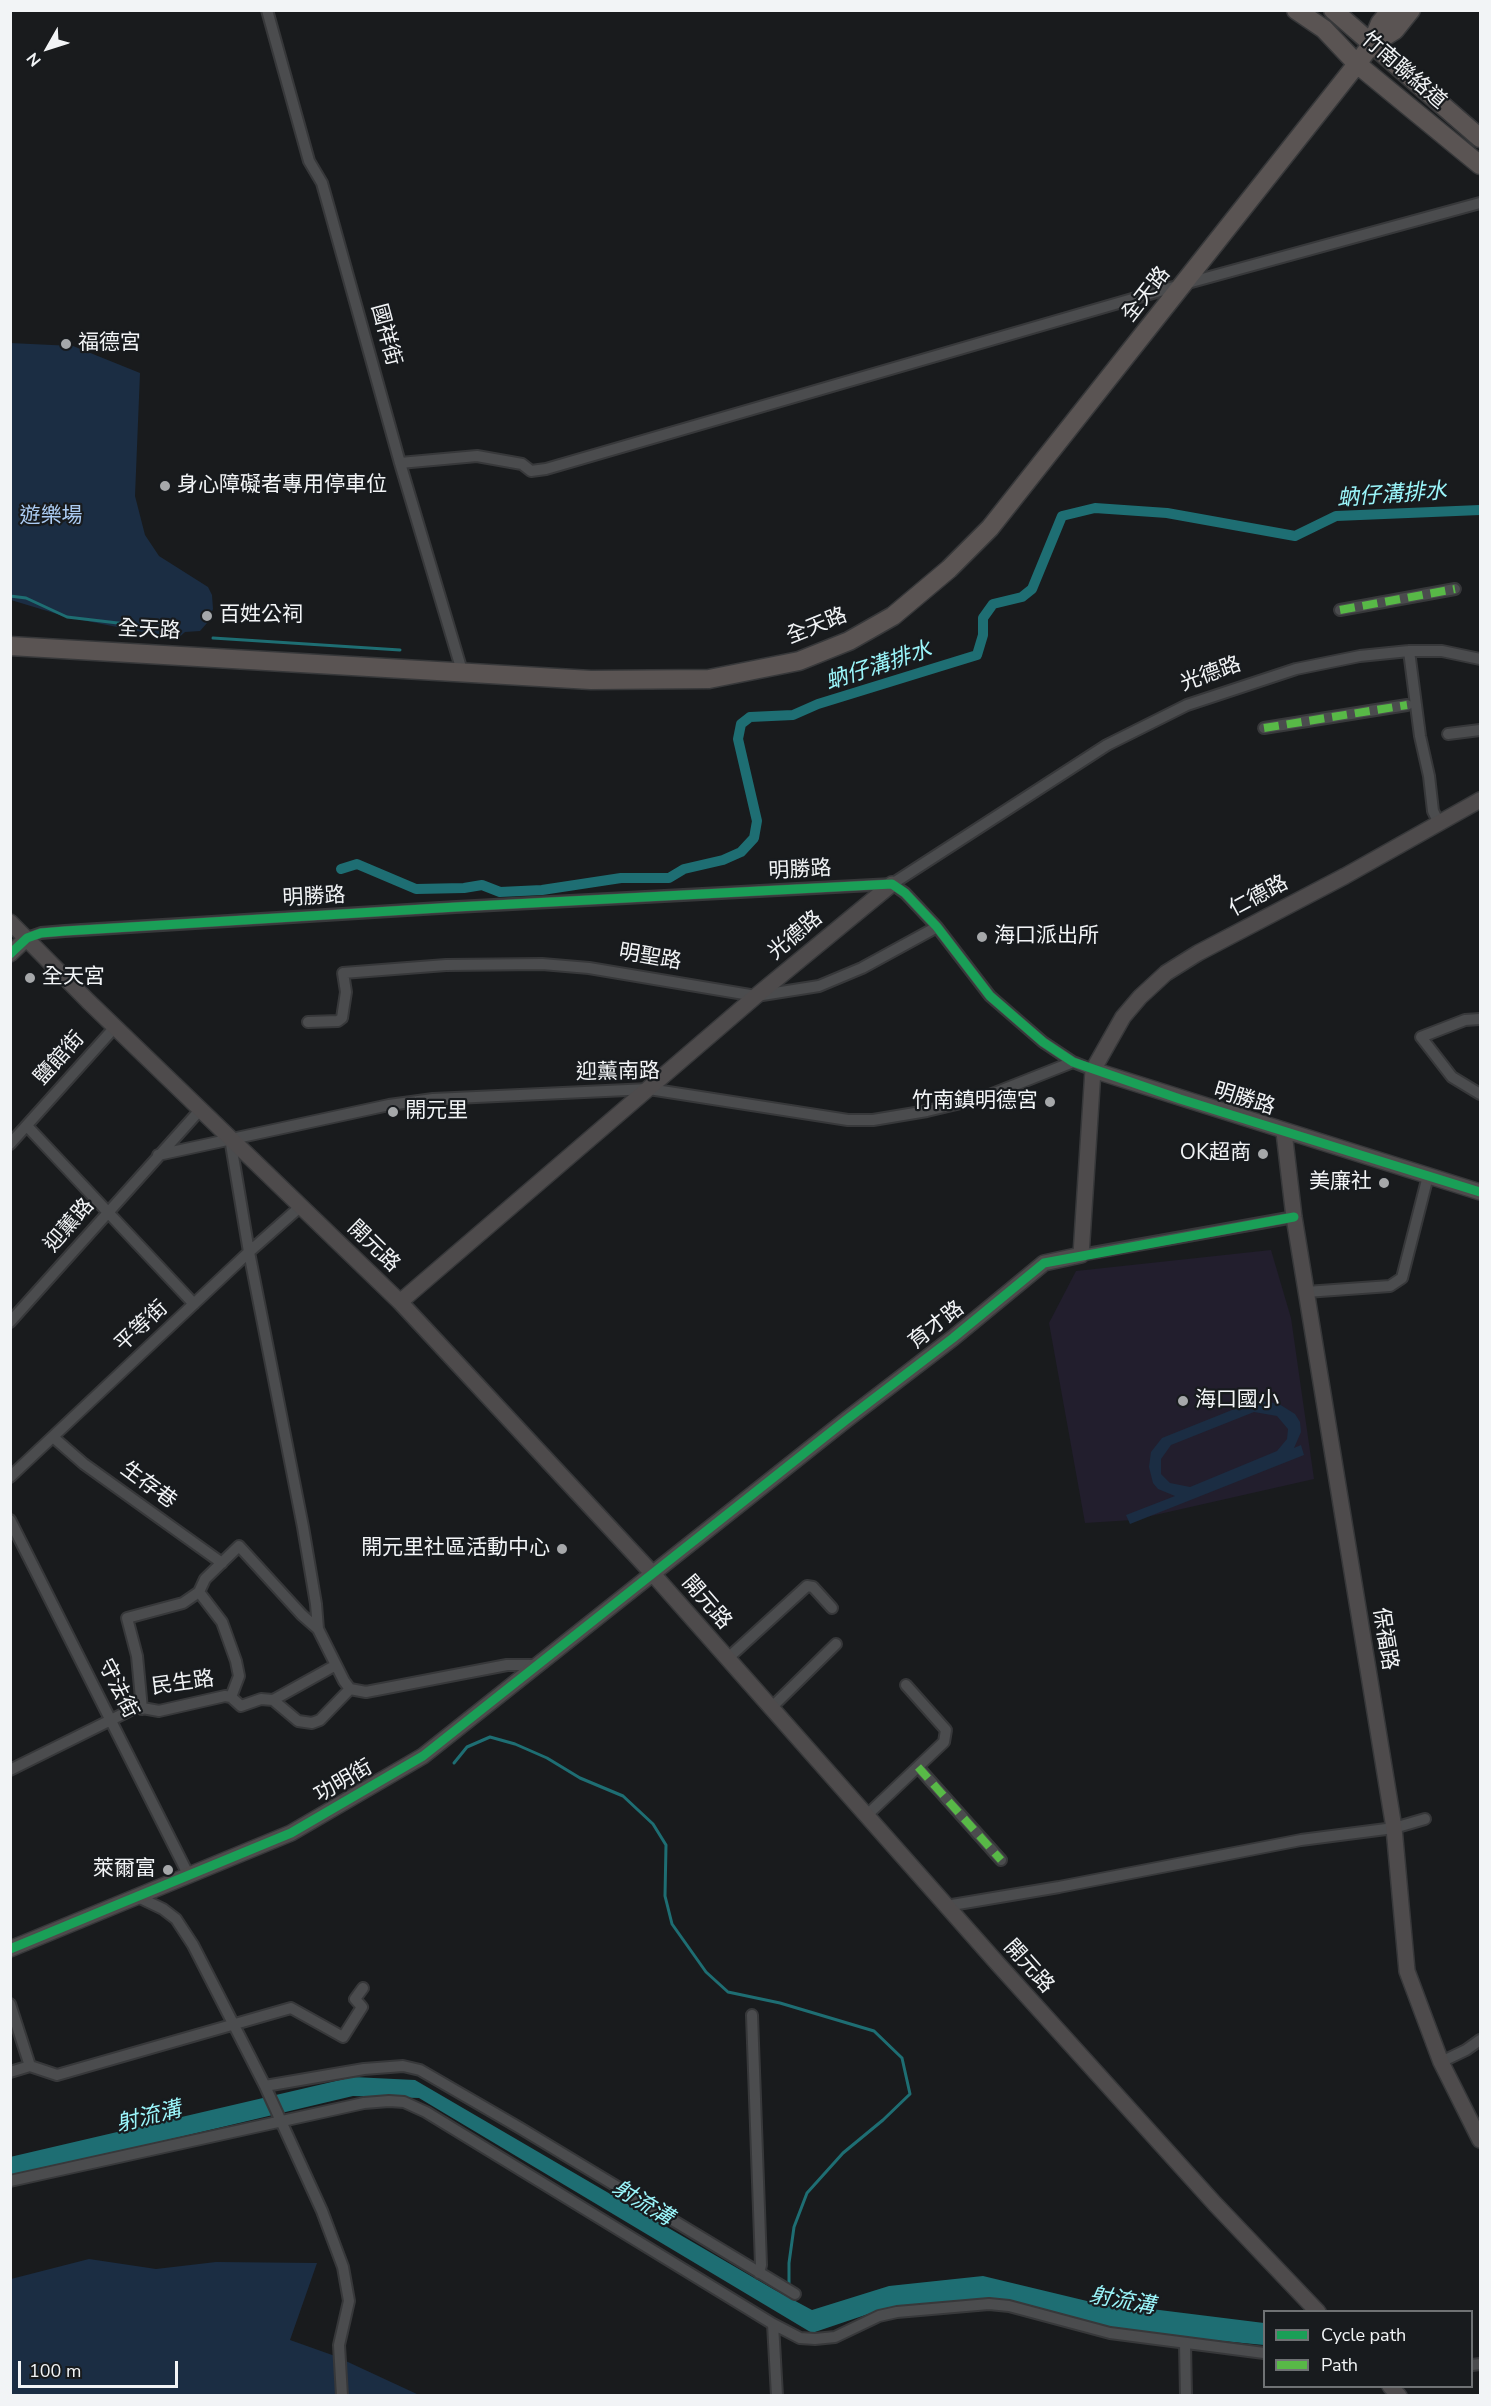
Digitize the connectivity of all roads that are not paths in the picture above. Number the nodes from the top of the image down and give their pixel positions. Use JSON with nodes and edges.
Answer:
{"nodes":[{"id":1,"x":267,"y":10,"type":"edge"},
{"id":2,"x":1296,"y":10,"type":"edge"},
{"id":3,"x":1333,"y":10,"type":"edge"},
{"id":4,"x":1391,"y":10,"type":"edge"},
{"id":5,"x":1411,"y":10,"type":"edge"},
{"id":6,"x":1371,"y":45,"type":"junction"},
{"id":7,"x":1357,"y":64,"type":"junction"},
{"id":8,"x":1480,"y":138,"type":"edge"},
{"id":9,"x":1480,"y":165,"type":"edge"},
{"id":10,"x":1480,"y":203,"type":"edge"},
{"id":11,"x":1184,"y":284,"type":"junction"},
{"id":12,"x":400,"y":463,"type":"junction"},
{"id":13,"x":1455,"y":589,"type":"dead end"},
{"id":14,"x":1340,"y":610,"type":"dead end"},
{"id":15,"x":10,"y":646,"type":"edge"},
{"id":16,"x":1409,"y":651,"type":"junction"},
{"id":17,"x":1480,"y":658,"type":"edge"},
{"id":18,"x":462,"y":671,"type":"junction"},
{"id":19,"x":1407,"y":705,"type":"dead end"},
{"id":20,"x":1264,"y":728,"type":"dead end"},
{"id":21,"x":1480,"y":730,"type":"edge"},
{"id":22,"x":1448,"y":734,"type":"dead end"},
{"id":23,"x":1480,"y":800,"type":"edge"},
{"id":24,"x":1439,"y":823,"type":"junction"},
{"id":25,"x":892,"y":884,"type":"junction"},
{"id":26,"x":10,"y":922,"type":"edge"},
{"id":27,"x":937,"y":927,"type":"junction"},
{"id":28,"x":27,"y":938,"type":"junction"},
{"id":29,"x":10,"y":954,"type":"edge"},
{"id":30,"x":756,"y":996,"type":"junction"},
{"id":31,"x":1480,"y":1019,"type":"edge"},
{"id":32,"x":308,"y":1022,"type":"dead end"},
{"id":33,"x":115,"y":1027,"type":"junction"},
{"id":34,"x":1072,"y":1062,"type":"junction"},
{"id":35,"x":1093,"y":1070,"type":"junction"},
{"id":36,"x":649,"y":1089,"type":"junction"},
{"id":37,"x":1480,"y":1094,"type":"edge"},
{"id":38,"x":200,"y":1110,"type":"junction"},
{"id":39,"x":27,"y":1126,"type":"junction"},
{"id":40,"x":1284,"y":1132,"type":"junction"},
{"id":41,"x":230,"y":1138,"type":"junction"},
{"id":42,"x":10,"y":1144,"type":"edge"},
{"id":43,"x":159,"y":1155,"type":"junction"},
{"id":44,"x":1428,"y":1176,"type":"junction"},
{"id":45,"x":1480,"y":1192,"type":"edge"},
{"id":46,"x":301,"y":1206,"type":"junction"},
{"id":47,"x":108,"y":1213,"type":"junction"},
{"id":48,"x":1294,"y":1217,"type":"junction"},
{"id":49,"x":249,"y":1252,"type":"junction"},
{"id":50,"x":1081,"y":1255,"type":"junction"},
{"id":51,"x":1306,"y":1292,"type":"junction"},
{"id":52,"x":400,"y":1302,"type":"junction"},
{"id":53,"x":195,"y":1304,"type":"junction"},
{"id":54,"x":10,"y":1322,"type":"edge"},
{"id":55,"x":53,"y":1437,"type":"junction"},
{"id":56,"x":10,"y":1477,"type":"edge"},
{"id":57,"x":10,"y":1520,"type":"edge"},
{"id":58,"x":222,"y":1563,"type":"junction"},
{"id":59,"x":653,"y":1575,"type":"junction"},
{"id":60,"x":200,"y":1592,"type":"junction"},
{"id":61,"x":832,"y":1608,"type":"dead end"},
{"id":62,"x":318,"y":1629,"type":"junction"},
{"id":63,"x":836,"y":1644,"type":"dead end"},
{"id":64,"x":728,"y":1659,"type":"junction"},
{"id":65,"x":336,"y":1665,"type":"junction"},
{"id":66,"x":538,"y":1665,"type":"junction"},
{"id":67,"x":906,"y":1685,"type":"dead end"},
{"id":68,"x":350,"y":1689,"type":"junction"},
{"id":69,"x":231,"y":1697,"type":"junction"},
{"id":70,"x":273,"y":1700,"type":"junction"},
{"id":71,"x":771,"y":1708,"type":"junction"},
{"id":72,"x":142,"y":1709,"type":"junction"},
{"id":73,"x":110,"y":1719,"type":"junction"},
{"id":74,"x":918,"y":1767,"type":"junction"},
{"id":75,"x":10,"y":1770,"type":"edge"},
{"id":76,"x":866,"y":1816,"type":"junction"},
{"id":77,"x":1425,"y":1819,"type":"dead end"},
{"id":78,"x":1394,"y":1828,"type":"junction"},
{"id":79,"x":1001,"y":1860,"type":"dead end"},
{"id":80,"x":189,"y":1875,"type":"junction"},
{"id":81,"x":138,"y":1898,"type":"junction"},
{"id":82,"x":946,"y":1906,"type":"junction"},
{"id":83,"x":10,"y":1949,"type":"edge"},
{"id":84,"x":363,"y":1988,"type":"dead end"},
{"id":85,"x":10,"y":2004,"type":"edge"},
{"id":86,"x":752,"y":2015,"type":"dead end"},
{"id":87,"x":235,"y":2026,"type":"junction"},
{"id":88,"x":1480,"y":2040,"type":"edge"},
{"id":89,"x":1442,"y":2062,"type":"junction"},
{"id":90,"x":30,"y":2067,"type":"junction"},
{"id":91,"x":10,"y":2072,"type":"edge"},
{"id":92,"x":266,"y":2088,"type":"junction"},
{"id":93,"x":279,"y":2119,"type":"junction"},
{"id":94,"x":1480,"y":2140,"type":"edge"},
{"id":95,"x":10,"y":2181,"type":"edge"},
{"id":96,"x":759,"y":2273,"type":"junction"},
{"id":97,"x":795,"y":2294,"type":"dead end"},
{"id":98,"x":1316,"y":2310,"type":"edge"},
{"id":99,"x":773,"y":2324,"type":"junction"},
{"id":100,"x":1185,"y":2343,"type":"junction"},
{"id":101,"x":1263,"y":2353,"type":"edge"},
{"id":102,"x":339,"y":2394,"type":"edge"},
{"id":103,"x":777,"y":2396,"type":"edge"},
{"id":104,"x":1186,"y":2396,"type":"edge"}],
"edges":[{"from":1,"to":12,"type":"street","name":"國祥街"},
{"from":2,"to":7,"type":"main road","name":"竹南聯絡道"},
{"from":3,"to":6,"type":"main road","name":"竹南聯絡道"},
{"from":4,"to":6,"type":"main road"},
{"from":5,"to":6,"type":"main road"},
{"from":6,"to":7,"type":"main road","name":"全天路"},
{"from":6,"to":8,"type":"main road","name":"竹南聯絡道"},
{"from":7,"to":9,"type":"main road","name":"竹南聯絡道"},
{"from":7,"to":11,"type":"main road","name":"全天路"},
{"from":10,"to":11,"type":"street"},
{"from":11,"to":12,"type":"street"},
{"from":11,"to":18,"type":"main road","name":"全天路"},
{"from":12,"to":18,"type":"street","name":"國祥街"},
{"from":13,"to":14,"type":"street"},
{"from":15,"to":18,"type":"main road","name":"全天路"},
{"from":16,"to":17,"type":"street","name":"光德路"},
{"from":16,"to":24,"type":"street"},
{"from":16,"to":25,"type":"street","name":"光德路"},
{"from":19,"to":20,"type":"street"},
{"from":21,"to":22,"type":"street"},
{"from":23,"to":24,"type":"street","name":"仁德路"},
{"from":24,"to":35,"type":"street","name":"仁德路"},
{"from":25,"to":27,"type":"street","name":"明勝路"},
{"from":25,"to":28,"type":"street","name":"明勝路"},
{"from":25,"to":30,"type":"street","name":"光德路"},
{"from":26,"to":28,"type":"street","name":"開元路"},
{"from":27,"to":30,"type":"street","name":"明聖路"},
{"from":27,"to":34,"type":"street","name":"明勝路"},
{"from":28,"to":29,"type":"street"},
{"from":28,"to":33,"type":"street","name":"開元路"},
{"from":30,"to":32,"type":"street","name":"明聖路"},
{"from":30,"to":36,"type":"street","name":"光德路"},
{"from":31,"to":37,"type":"street"},
{"from":33,"to":38,"type":"street","name":"開元路"},
{"from":33,"to":39,"type":"street","name":"鹽館街"},
{"from":34,"to":35,"type":"street","name":"明勝路"},
{"from":34,"to":36,"type":"street","name":"迎薰南路"},
{"from":35,"to":40,"type":"street","name":"明勝路"},
{"from":35,"to":50,"type":"street"},
{"from":36,"to":41,"type":"street","name":"迎薰南路"},
{"from":36,"to":52,"type":"street","name":"光德路"},
{"from":38,"to":41,"type":"street","name":"開元路"},
{"from":38,"to":43,"type":"street","name":"迎薰路"},
{"from":39,"to":42,"type":"street","name":"鹽館街"},
{"from":39,"to":47,"type":"street"},
{"from":40,"to":44,"type":"street","name":"明勝路"},
{"from":40,"to":48,"type":"street","name":"保福路"},
{"from":41,"to":43,"type":"street","name":"迎薰南路"},
{"from":41,"to":46,"type":"street","name":"開元路"},
{"from":41,"to":49,"type":"street"},
{"from":43,"to":47,"type":"street","name":"迎薰路"},
{"from":44,"to":45,"type":"street","name":"明勝路"},
{"from":44,"to":51,"type":"street"},
{"from":46,"to":49,"type":"street","name":"平等街"},
{"from":46,"to":52,"type":"street","name":"開元路"},
{"from":47,"to":53,"type":"street"},
{"from":47,"to":54,"type":"street","name":"迎薰路"},
{"from":48,"to":50,"type":"street","name":"育才路"},
{"from":48,"to":51,"type":"street","name":"保福路"},
{"from":49,"to":53,"type":"street","name":"平等街"},
{"from":49,"to":62,"type":"street"},
{"from":50,"to":59,"type":"street","name":"育才路"},
{"from":51,"to":78,"type":"street","name":"保福路"},
{"from":52,"to":59,"type":"street","name":"開元路"},
{"from":53,"to":55,"type":"street","name":"平等街"},
{"from":55,"to":56,"type":"street","name":"平等街"},
{"from":55,"to":58,"type":"street","name":"生存巷"},
{"from":57,"to":73,"type":"street","name":"守法街"},
{"from":58,"to":60,"type":"street"},
{"from":58,"to":62,"type":"street"},
{"from":59,"to":64,"type":"street","name":"開元路"},
{"from":59,"to":66,"type":"street","name":"功明街"},
{"from":60,"to":69,"type":"street"},
{"from":60,"to":72,"type":"street"},
{"from":61,"to":64,"type":"street"},
{"from":62,"to":65,"type":"street"},
{"from":63,"to":71,"type":"street"},
{"from":64,"to":71,"type":"street","name":"開元路"},
{"from":65,"to":68,"type":"street"},
{"from":65,"to":70,"type":"street"},
{"from":66,"to":68,"type":"street"},
{"from":66,"to":80,"type":"street","name":"功明街"},
{"from":67,"to":74,"type":"street"},
{"from":68,"to":70,"type":"street"},
{"from":69,"to":70,"type":"street","name":"民生路"},
{"from":69,"to":72,"type":"street","name":"民生路"},
{"from":71,"to":76,"type":"street","name":"開元路"},
{"from":72,"to":73,"type":"street","name":"民生路"},
{"from":73,"to":75,"type":"street","name":"民生路"},
{"from":73,"to":80,"type":"street","name":"守法街"},
{"from":74,"to":76,"type":"street"},
{"from":74,"to":79,"type":"street"},
{"from":76,"to":82,"type":"street","name":"開元路"},
{"from":77,"to":78,"type":"street"},
{"from":78,"to":82,"type":"street"},
{"from":78,"to":89,"type":"street","name":"保福路"},
{"from":80,"to":81,"type":"street","name":"功明街"},
{"from":81,"to":83,"type":"street","name":"功明街"},
{"from":81,"to":87,"type":"street"},
{"from":82,"to":98,"type":"street","name":"開元路"},
{"from":84,"to":87,"type":"street"},
{"from":85,"to":90,"type":"street"},
{"from":86,"to":96,"type":"street"},
{"from":87,"to":90,"type":"street"},
{"from":87,"to":92,"type":"street"},
{"from":88,"to":89,"type":"street"},
{"from":89,"to":94,"type":"street","name":"保福路"},
{"from":90,"to":91,"type":"street"},
{"from":92,"to":93,"type":"street"},
{"from":92,"to":96,"type":"street"},
{"from":93,"to":95,"type":"street"},
{"from":93,"to":99,"type":"street"},
{"from":93,"to":102,"type":"street"},
{"from":96,"to":97,"type":"street"},
{"from":99,"to":100,"type":"street"},
{"from":99,"to":103,"type":"street"},
{"from":100,"to":101,"type":"street"},
{"from":100,"to":104,"type":"street"}]}
